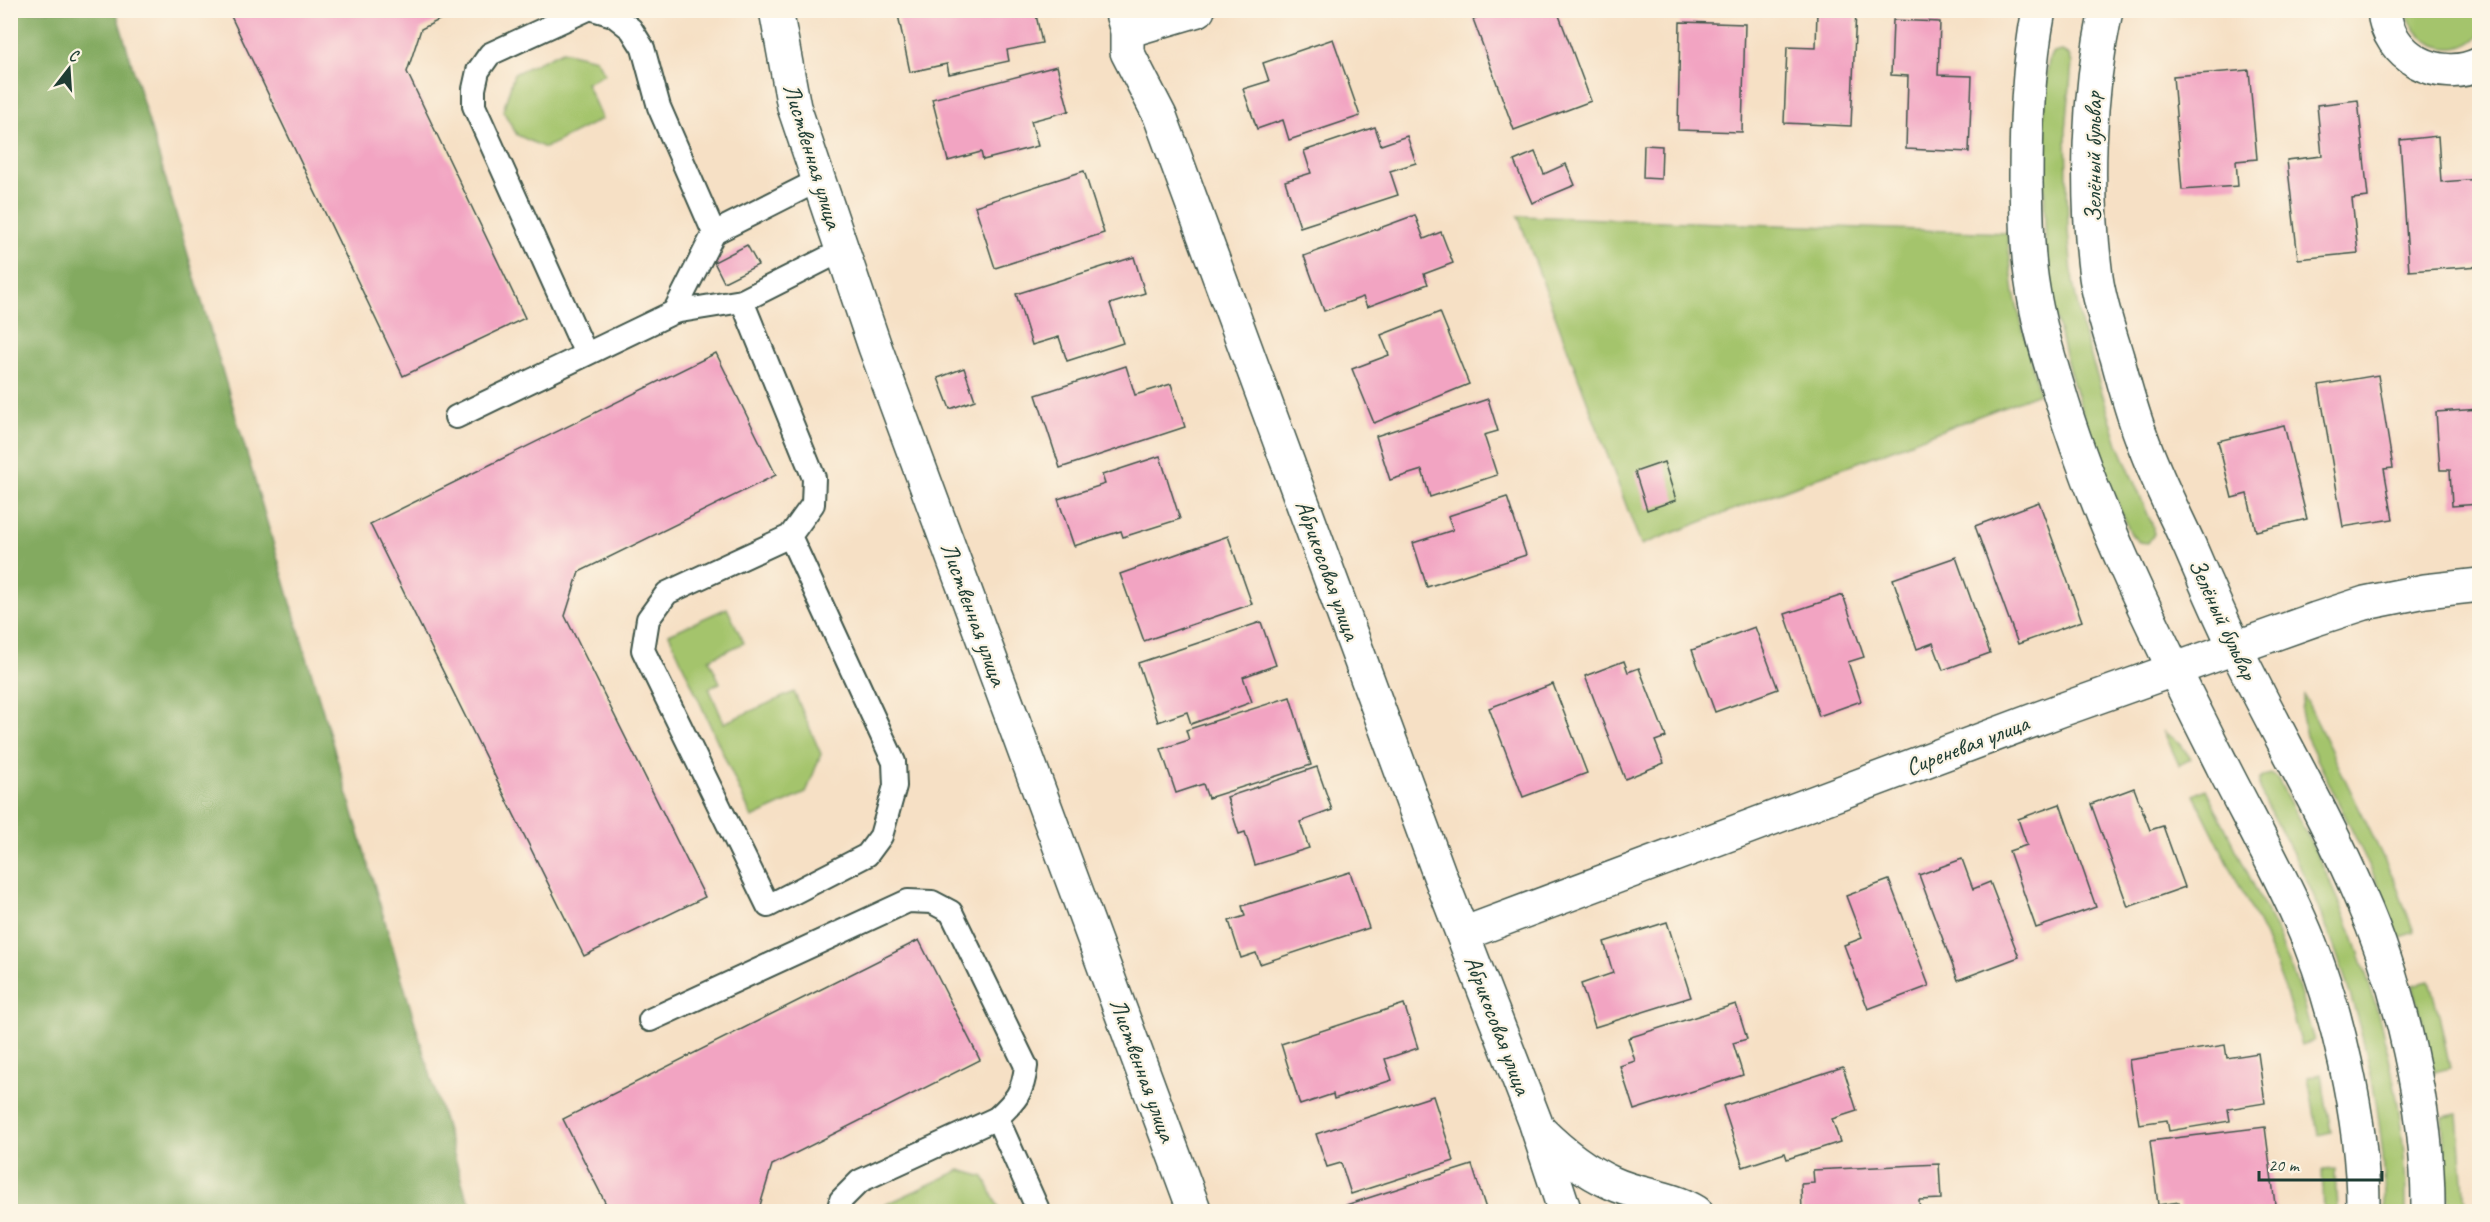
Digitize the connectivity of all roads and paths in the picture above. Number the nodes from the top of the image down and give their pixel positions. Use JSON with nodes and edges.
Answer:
{"nodes":[{"id":1,"x":586,"y":10,"type":"edge"},
{"id":2,"x":596,"y":10,"type":"edge"},
{"id":3,"x":776,"y":10,"type":"edge"},
{"id":4,"x":1198,"y":10,"type":"edge"},
{"id":5,"x":2039,"y":10,"type":"edge"},
{"id":6,"x":2106,"y":10,"type":"edge"},
{"id":7,"x":2384,"y":10,"type":"edge"},
{"id":8,"x":1124,"y":21,"type":"edge"},
{"id":9,"x":2480,"y":64,"type":"edge"},
{"id":10,"x":819,"y":180,"type":"junction"},
{"id":11,"x":714,"y":233,"type":"junction"},
{"id":12,"x":843,"y":250,"type":"junction"},
{"id":13,"x":742,"y":301,"type":"junction"},
{"id":14,"x":674,"y":312,"type":"junction"},
{"id":15,"x":586,"y":354,"type":"junction"},
{"id":16,"x":456,"y":417,"type":"dead end"},
{"id":17,"x":790,"y":536,"type":"junction"},
{"id":18,"x":2480,"y":585,"type":"edge"},
{"id":19,"x":2235,"y":648,"type":"junction"},
{"id":20,"x":2175,"y":671,"type":"junction"},
{"id":21,"x":1463,"y":934,"type":"junction"},
{"id":22,"x":651,"y":1020,"type":"dead end"},
{"id":23,"x":997,"y":1118,"type":"junction"},
{"id":24,"x":1538,"y":1130,"type":"junction"},
{"id":25,"x":838,"y":1212,"type":"edge"},
{"id":26,"x":1039,"y":1212,"type":"edge"},
{"id":27,"x":1195,"y":1212,"type":"edge"},
{"id":28,"x":1565,"y":1212,"type":"edge"},
{"id":29,"x":1696,"y":1212,"type":"edge"},
{"id":30,"x":2363,"y":1212,"type":"edge"},
{"id":31,"x":2428,"y":1212,"type":"edge"}],
"edges":[{"from":1,"to":15,"type":"lane"},
{"from":2,"to":11,"type":"lane"},
{"from":3,"to":10,"type":"street","name":"Лиственная улица"},
{"from":4,"to":8,"type":"street"},
{"from":5,"to":20,"type":"street"},
{"from":6,"to":19,"type":"street","name":"Зелёный бульвар"},
{"from":7,"to":9,"type":"street"},
{"from":8,"to":21,"type":"street","name":"Абрикосовая улица"},
{"from":10,"to":11,"type":"lane"},
{"from":10,"to":12,"type":"street","name":"Лиственная улица"},
{"from":11,"to":14,"type":"lane"},
{"from":12,"to":13,"type":"lane"},
{"from":12,"to":27,"type":"street","name":"Лиственная улица"},
{"from":13,"to":14,"type":"lane"},
{"from":13,"to":17,"type":"lane"},
{"from":14,"to":15,"type":"lane"},
{"from":15,"to":16,"type":"lane"},
{"from":17,"to":17,"type":"lane"},
{"from":18,"to":19,"type":"street","name":"Сиреневая улица"},
{"from":19,"to":20,"type":"street","name":"Сиреневая улица"},
{"from":19,"to":31,"type":"street","name":"Зелёный бульвар"},
{"from":20,"to":21,"type":"street","name":"Сиреневая улица"},
{"from":20,"to":30,"type":"street"},
{"from":21,"to":24,"type":"street","name":"Абрикосовая улица"},
{"from":22,"to":23,"type":"lane"},
{"from":23,"to":25,"type":"lane"},
{"from":23,"to":26,"type":"lane"},
{"from":24,"to":28,"type":"street","name":"Абрикосовая улица"},
{"from":24,"to":29,"type":"street","name":"Абрикосовая улица"}]}
